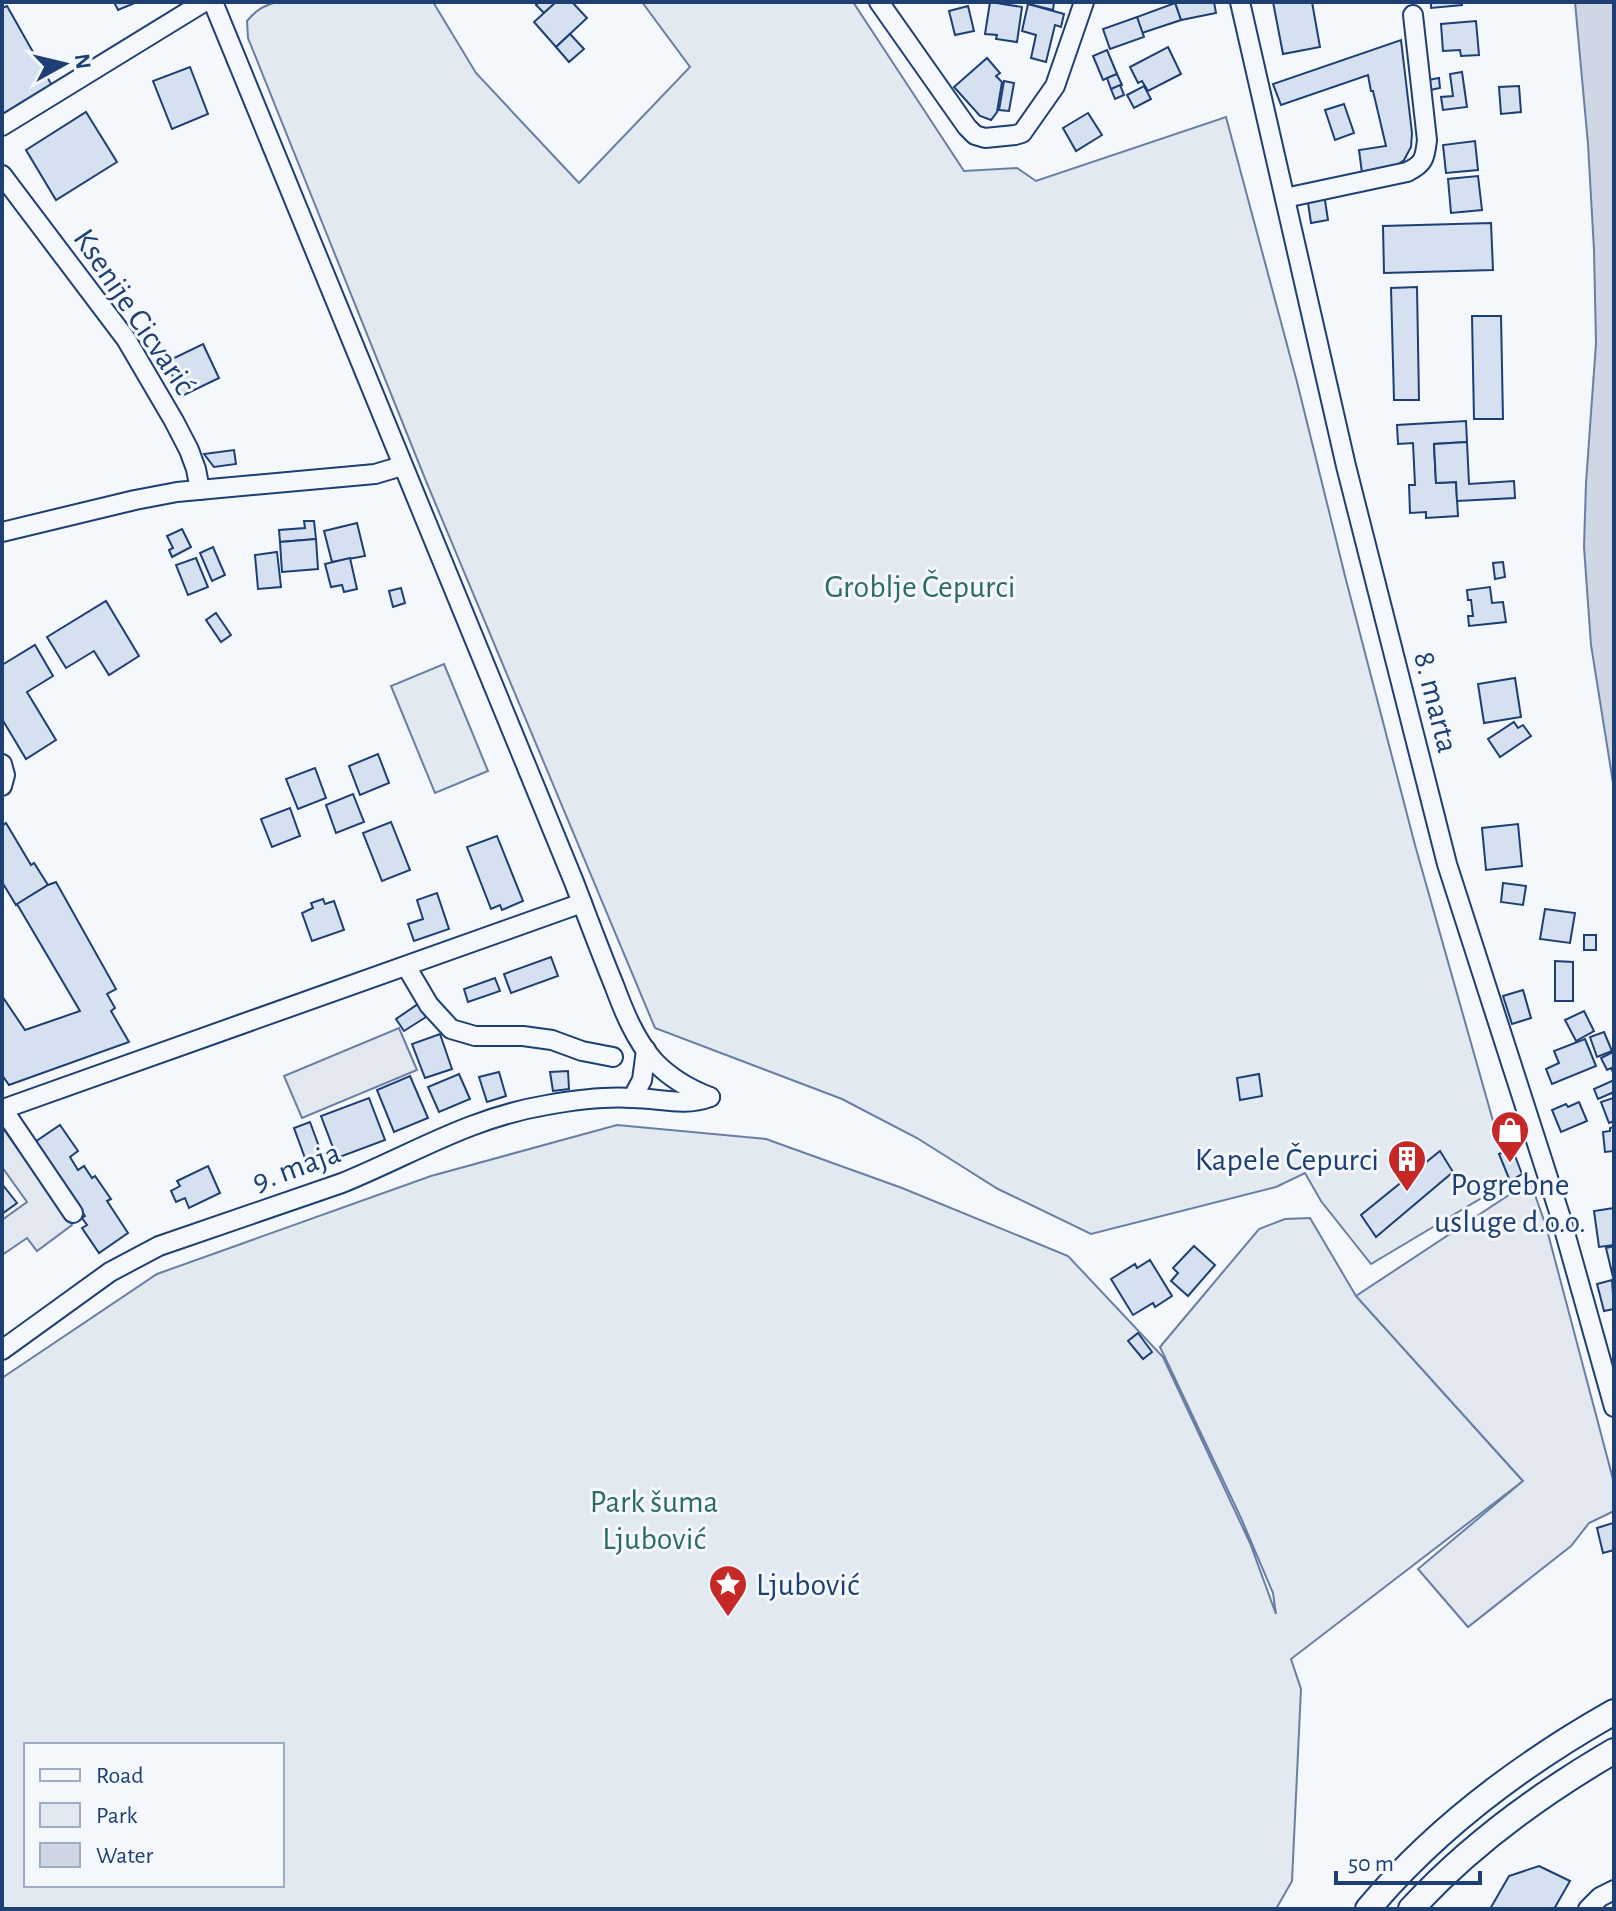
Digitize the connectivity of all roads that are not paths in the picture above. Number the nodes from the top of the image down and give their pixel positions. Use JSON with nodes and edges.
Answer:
{"nodes":[{"id":1,"x":204,"y":2,"type":"edge"},
{"id":2,"x":213,"y":2,"type":"edge"},
{"id":3,"x":879,"y":2,"type":"edge"},
{"id":4,"x":1084,"y":2,"type":"edge"},
{"id":5,"x":1240,"y":2,"type":"edge"},
{"id":6,"x":1413,"y":15,"type":"dead end"},
{"id":7,"x":2,"y":126,"type":"edge"},
{"id":8,"x":2,"y":175,"type":"edge"},
{"id":9,"x":1285,"y":198,"type":"junction"},
{"id":10,"x":402,"y":466,"type":"junction"},
{"id":11,"x":200,"y":490,"type":"junction"},
{"id":12,"x":2,"y":532,"type":"edge"},
{"id":13,"x":2,"y":764,"type":"edge"},
{"id":14,"x":2,"y":786,"type":"edge"},
{"id":15,"x":582,"y":903,"type":"junction"},
{"id":16,"x":406,"y":966,"type":"junction"},
{"id":17,"x":646,"y":1050,"type":"junction"},
{"id":18,"x":613,"y":1057,"type":"dead end"},
{"id":19,"x":633,"y":1097,"type":"junction"},
{"id":20,"x":2,"y":1108,"type":"edge"},
{"id":21,"x":73,"y":1213,"type":"dead end"},
{"id":22,"x":2,"y":1350,"type":"edge"},
{"id":23,"x":1614,"y":1407,"type":"edge"},
{"id":24,"x":1614,"y":1712,"type":"edge"},
{"id":25,"x":1614,"y":1751,"type":"edge"},
{"id":26,"x":1614,"y":1890,"type":"edge"},
{"id":27,"x":1368,"y":1909,"type":"edge"},
{"id":28,"x":1411,"y":1909,"type":"edge"},
{"id":29,"x":1588,"y":1909,"type":"edge"}],
"edges":[{"from":1,"to":7,"type":"street"},
{"from":2,"to":10,"type":"street"},
{"from":3,"to":4,"type":"street"},
{"from":5,"to":9,"type":"street","name":"8. marta"},
{"from":6,"to":9,"type":"street"},
{"from":8,"to":11,"type":"street","name":"Ksenije Cicvarić"},
{"from":9,"to":23,"type":"street","name":"8. marta"},
{"from":10,"to":11,"type":"street"},
{"from":10,"to":15,"type":"street"},
{"from":11,"to":12,"type":"street"},
{"from":13,"to":14,"type":"street"},
{"from":15,"to":16,"type":"street"},
{"from":15,"to":17,"type":"street"},
{"from":16,"to":18,"type":"street"},
{"from":16,"to":20,"type":"street"},
{"from":17,"to":19,"type":"street"},
{"from":17,"to":19,"type":"street","name":"9. maja"},
{"from":19,"to":22,"type":"street","name":"9. maja"},
{"from":20,"to":21,"type":"street"},
{"from":24,"to":27,"type":"main road"},
{"from":25,"to":28,"type":"main road"},
{"from":26,"to":29,"type":"street"}]}
